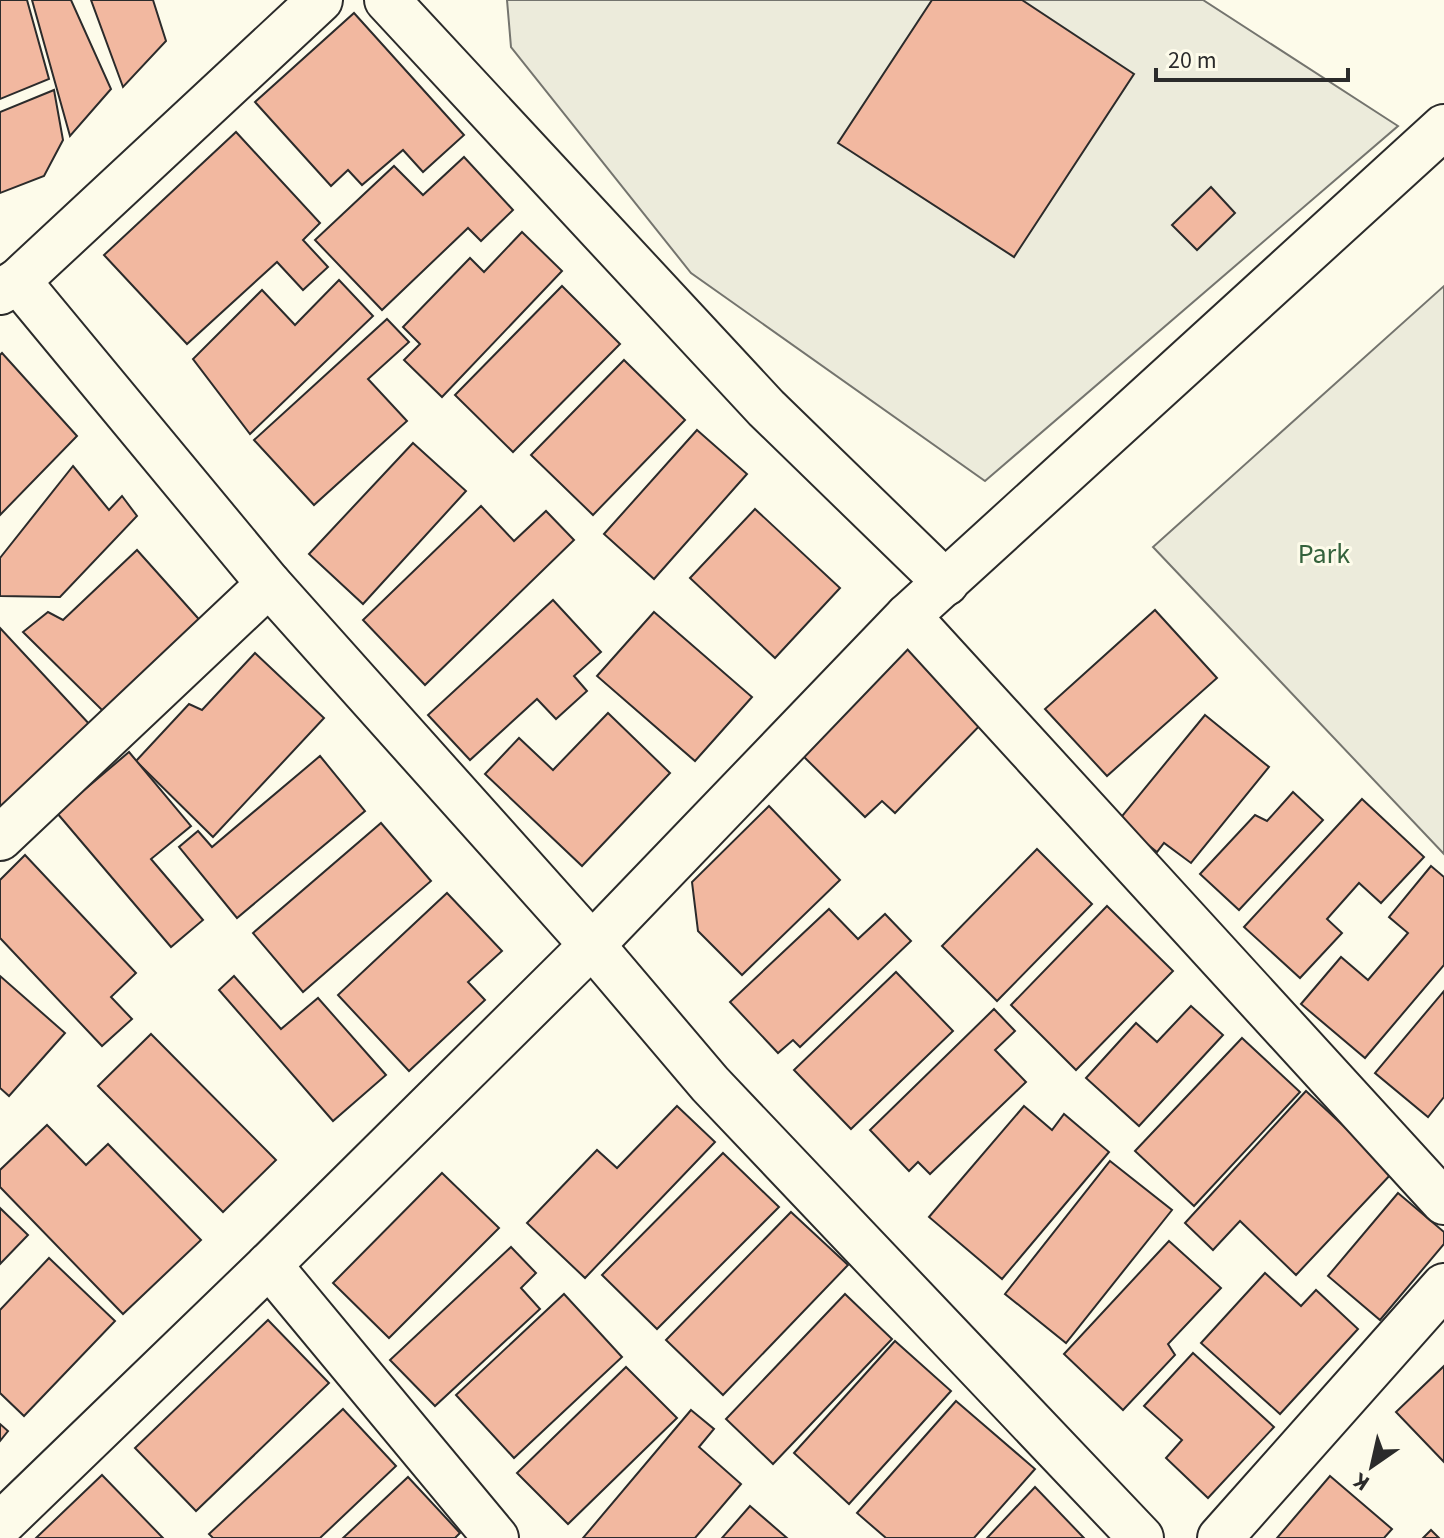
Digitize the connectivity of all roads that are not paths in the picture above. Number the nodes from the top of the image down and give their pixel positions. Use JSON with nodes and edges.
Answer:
{"nodes":[{"id":1,"x":320,"y":0,"type":"edge"},
{"id":2,"x":387,"y":0,"type":"edge"},
{"id":3,"x":1444,"y":127,"type":"edge"},
{"id":4,"x":9,"y":286,"type":"edge"},
{"id":5,"x":946,"y":583,"type":"junction"},
{"id":6,"x":269,"y":584,"type":"junction"},
{"id":7,"x":908,"y":616,"type":"junction"},
{"id":8,"x":0,"y":838,"type":"edge"},
{"id":9,"x":592,"y":945,"type":"junction"},
{"id":10,"x":1444,"y":1202,"type":"edge"},
{"id":11,"x":269,"y":1265,"type":"junction"},
{"id":12,"x":1444,"y":1286,"type":"edge"},
{"id":13,"x":0,"y":1525,"type":"edge"},
{"id":14,"x":496,"y":1538,"type":"edge"},
{"id":15,"x":1141,"y":1538,"type":"edge"},
{"id":16,"x":1220,"y":1538,"type":"edge"}],
"edges":[{"from":1,"to":4,"type":"street"},
{"from":2,"to":5,"type":"street"},
{"from":3,"to":5,"type":"street"},
{"from":4,"to":6,"type":"street"},
{"from":5,"to":7,"type":"street"},
{"from":6,"to":8,"type":"street"},
{"from":6,"to":9,"type":"street"},
{"from":7,"to":9,"type":"street"},
{"from":7,"to":10,"type":"street"},
{"from":9,"to":11,"type":"street"},
{"from":9,"to":15,"type":"street"},
{"from":11,"to":13,"type":"street"},
{"from":11,"to":14,"type":"street"},
{"from":12,"to":16,"type":"street"}]}
